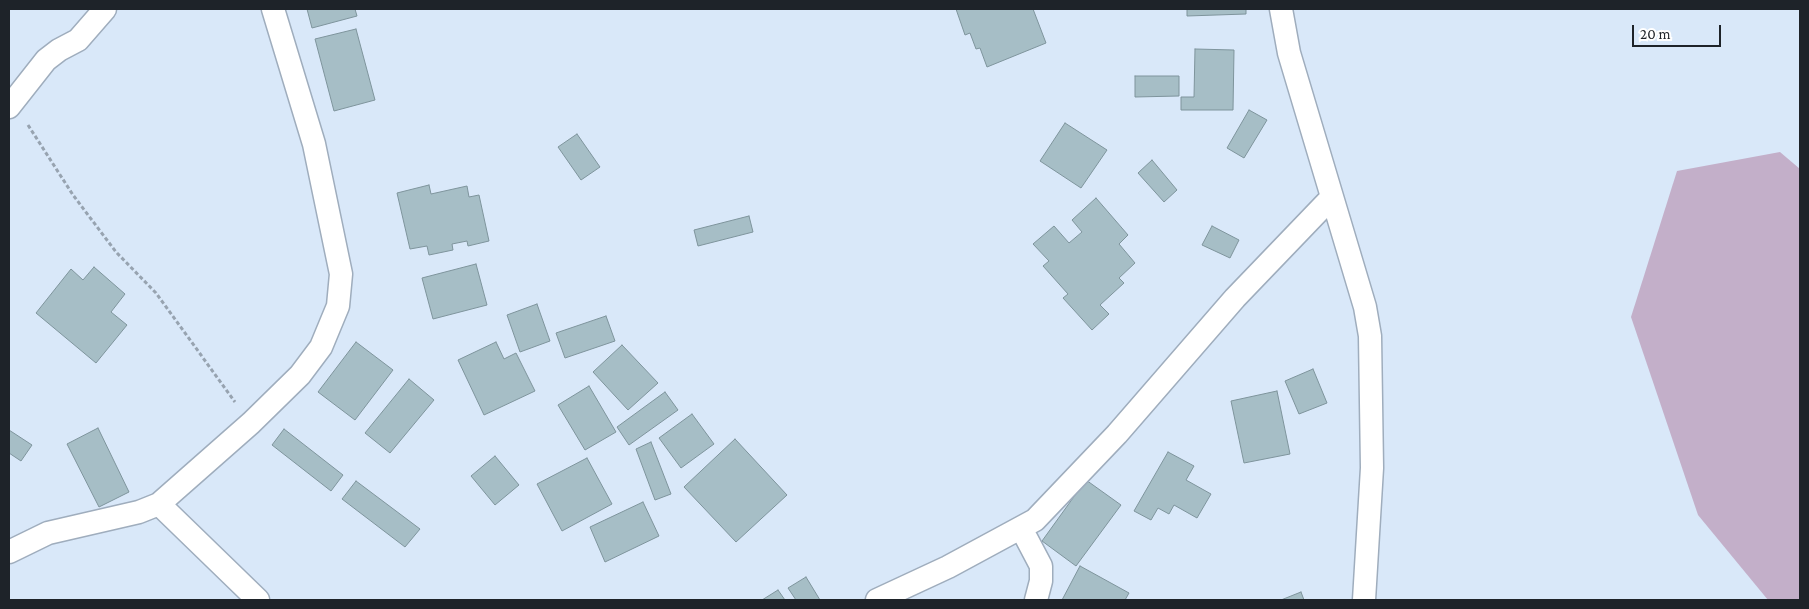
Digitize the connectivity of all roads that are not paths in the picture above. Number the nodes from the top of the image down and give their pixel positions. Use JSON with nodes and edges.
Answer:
{"nodes":[{"id":1,"x":105,"y":9,"type":"edge"},
{"id":2,"x":272,"y":9,"type":"edge"},
{"id":3,"x":1281,"y":9,"type":"edge"},
{"id":4,"x":11,"y":104,"type":"edge"},
{"id":5,"x":1332,"y":197,"type":"junction"},
{"id":6,"x":159,"y":504,"type":"junction"},
{"id":7,"x":1022,"y":528,"type":"junction"},
{"id":8,"x":9,"y":552,"type":"edge"},
{"id":9,"x":258,"y":600,"type":"edge"},
{"id":10,"x":877,"y":600,"type":"edge"},
{"id":11,"x":1036,"y":600,"type":"edge"},
{"id":12,"x":1364,"y":600,"type":"edge"}],
"edges":[{"from":1,"to":4,"type":"street"},
{"from":2,"to":6,"type":"street"},
{"from":3,"to":5,"type":"street"},
{"from":5,"to":7,"type":"street"},
{"from":5,"to":12,"type":"street"},
{"from":6,"to":8,"type":"street"},
{"from":6,"to":9,"type":"street"},
{"from":7,"to":10,"type":"street"},
{"from":7,"to":11,"type":"street"}]}
